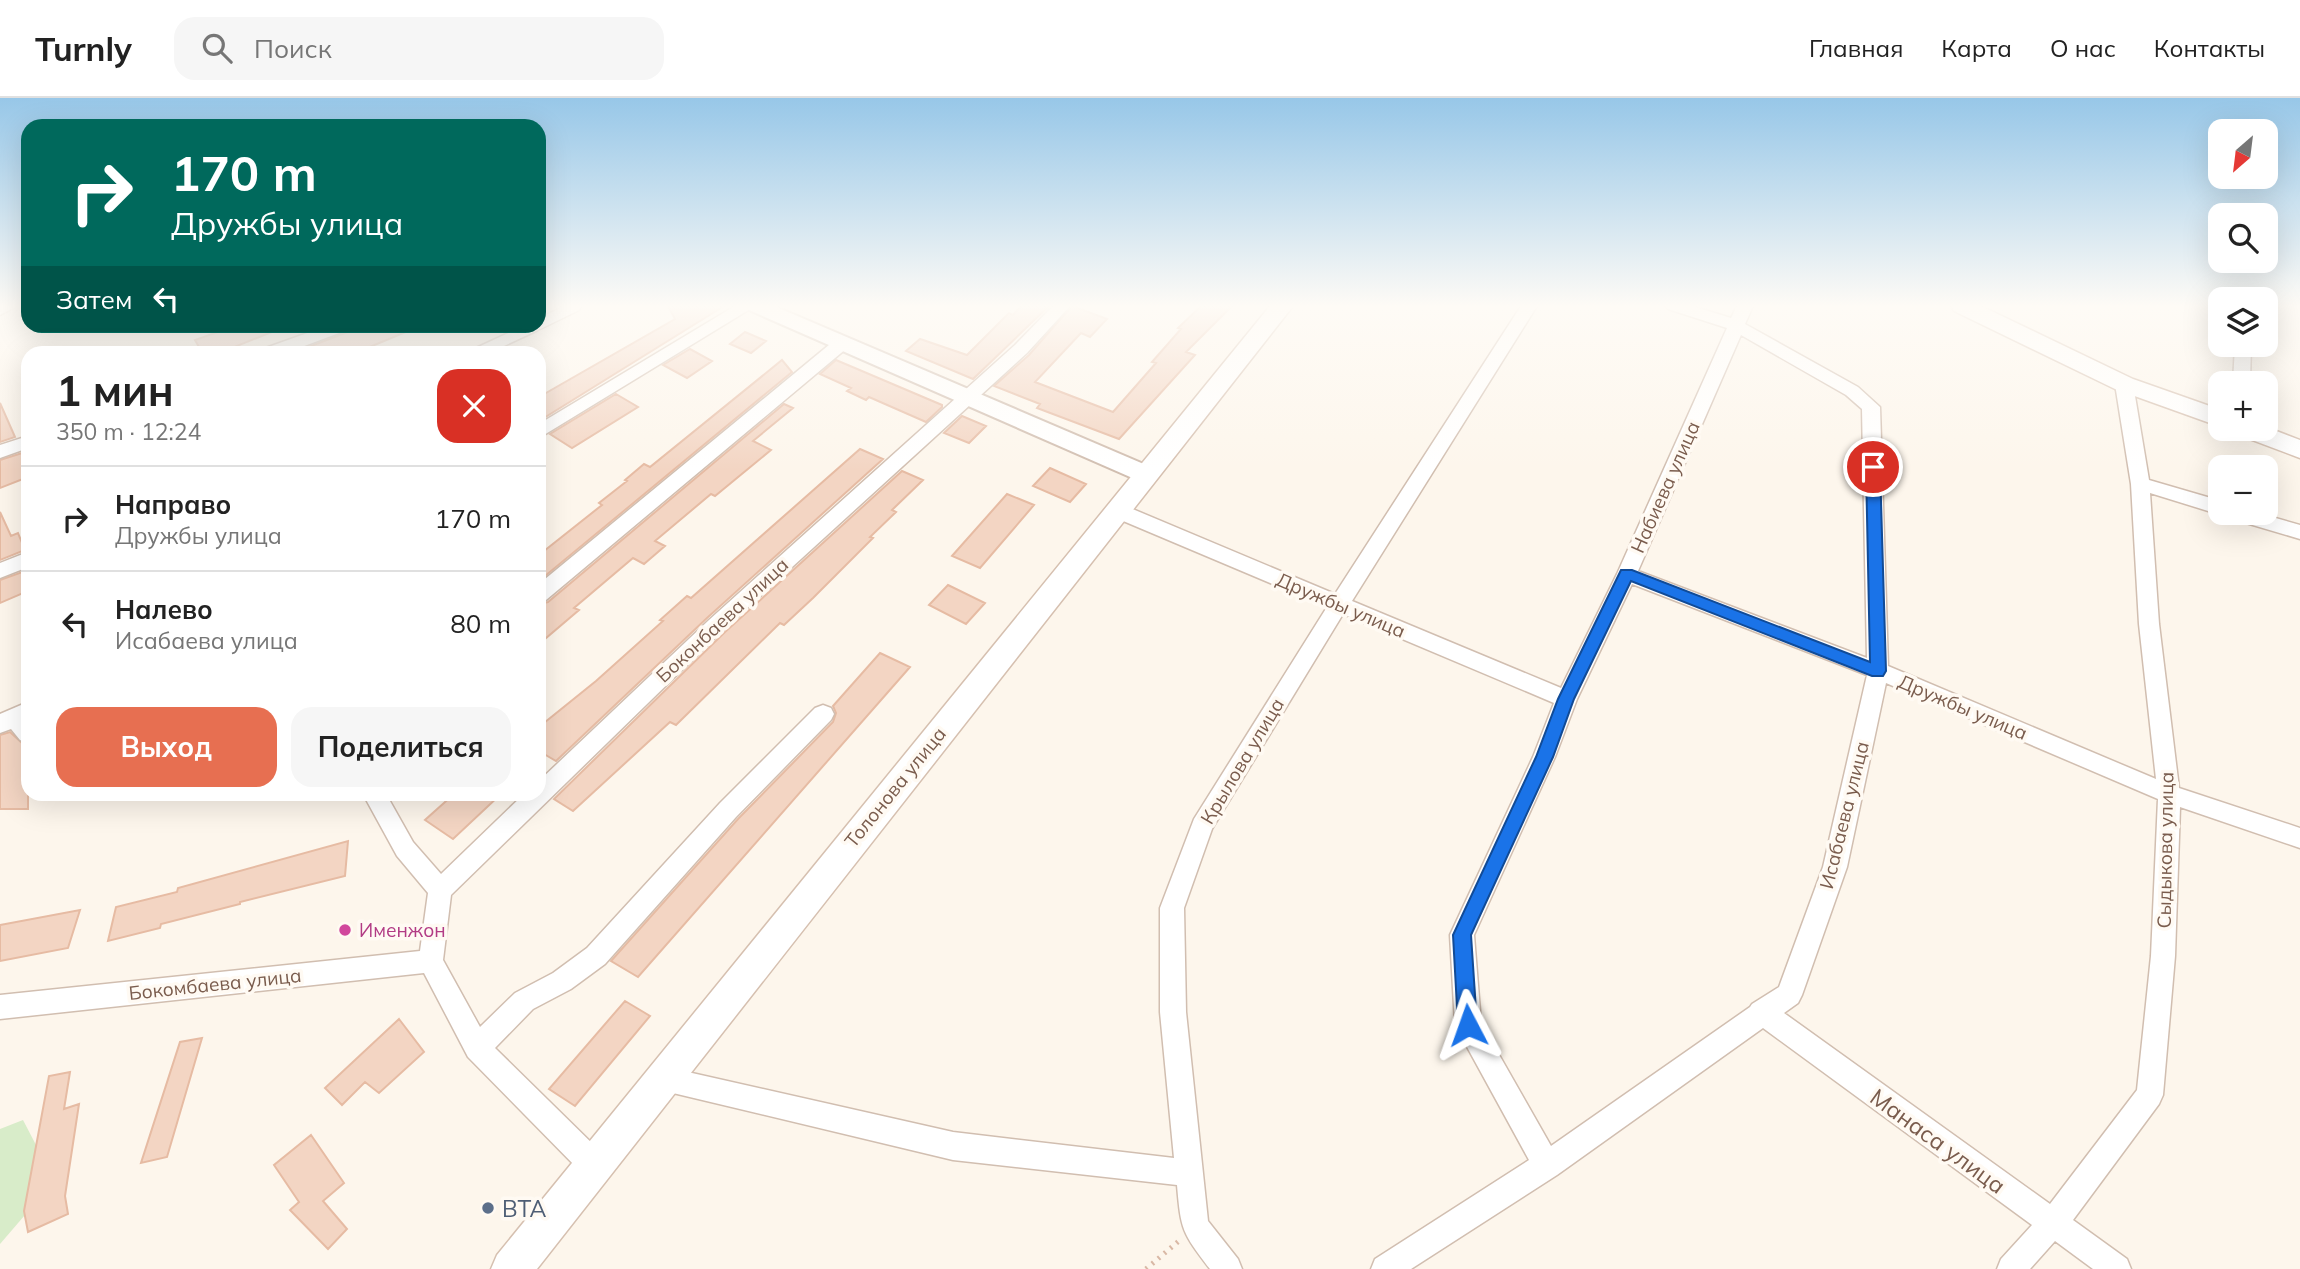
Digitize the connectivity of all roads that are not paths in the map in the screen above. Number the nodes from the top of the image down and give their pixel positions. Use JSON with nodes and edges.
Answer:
{"nodes":[{"id":1,"x":657,"y":361,"type":"edge"},
{"id":2,"x":821,"y":361,"type":"edge"},
{"id":3,"x":880,"y":361,"type":"edge"},
{"id":4,"x":1007,"y":361,"type":"edge"},
{"id":5,"x":1237,"y":361,"type":"edge"},
{"id":6,"x":1494,"y":361,"type":"edge"},
{"id":7,"x":1720,"y":361,"type":"edge"},
{"id":8,"x":1807,"y":361,"type":"edge"},
{"id":9,"x":2075,"y":361,"type":"edge"},
{"id":10,"x":2124,"y":384,"type":"junction"},
{"id":11,"x":965,"y":397,"type":"junction"},
{"id":12,"x":2208,"y":414,"type":"edge"},
{"id":13,"x":546,"y":428,"type":"edge"},
{"id":14,"x":2278,"y":441,"type":"edge"},
{"id":15,"x":21,"y":444,"type":"edge"},
{"id":16,"x":2300,"y":449,"type":"edge"},
{"id":17,"x":0,"y":452,"type":"edge"},
{"id":18,"x":1145,"y":474,"type":"junction"},
{"id":19,"x":2140,"y":484,"type":"junction"},
{"id":20,"x":2208,"y":504,"type":"edge"},
{"id":21,"x":1116,"y":510,"type":"junction"},
{"id":22,"x":2276,"y":525,"type":"edge"},
{"id":23,"x":2300,"y":532,"type":"edge"},
{"id":24,"x":21,"y":562,"type":"edge"},
{"id":25,"x":0,"y":571,"type":"edge"},
{"id":26,"x":1627,"y":574,"type":"junction"},
{"id":27,"x":546,"y":589,"type":"edge"},
{"id":28,"x":1339,"y":604,"type":"junction"},
{"id":29,"x":1878,"y":671,"type":"junction"},
{"id":30,"x":1566,"y":699,"type":"junction"},
{"id":31,"x":823,"y":715,"type":"dead end"},
{"id":32,"x":546,"y":788,"type":"edge"},
{"id":33,"x":2169,"y":794,"type":"junction"},
{"id":34,"x":378,"y":801,"type":"edge"},
{"id":35,"x":533,"y":801,"type":"edge"},
{"id":36,"x":2300,"y":838,"type":"edge"},
{"id":37,"x":440,"y":890,"type":"junction"},
{"id":38,"x":431,"y":961,"type":"junction"},
{"id":39,"x":0,"y":1007,"type":"edge"},
{"id":40,"x":1761,"y":1012,"type":"junction"},
{"id":41,"x":477,"y":1048,"type":"junction"},
{"id":42,"x":661,"y":1079,"type":"junction"},
{"id":43,"x":593,"y":1164,"type":"junction"},
{"id":44,"x":1547,"y":1165,"type":"junction"},
{"id":45,"x":1189,"y":1173,"type":"junction"},
{"id":46,"x":2052,"y":1224,"type":"junction"},
{"id":47,"x":511,"y":1269,"type":"edge"},
{"id":48,"x":1228,"y":1269,"type":"edge"},
{"id":49,"x":1385,"y":1269,"type":"edge"},
{"id":50,"x":2011,"y":1269,"type":"edge"},
{"id":51,"x":2117,"y":1269,"type":"edge"}],
"edges":[{"from":1,"to":13,"type":"street"},
{"from":2,"to":27,"type":"street"},
{"from":3,"to":11,"type":"street"},
{"from":4,"to":11,"type":"street","name":"Боконбаева улица"},
{"from":5,"to":18,"type":"main road","name":"Толонова улица"},
{"from":6,"to":28,"type":"street","name":"Крылова улица"},
{"from":7,"to":26,"type":"street","name":"Набиева улица"},
{"from":8,"to":29,"type":"street","name":"Исабаева улица"},
{"from":9,"to":10,"type":"main road"},
{"from":10,"to":12,"type":"main road"},
{"from":10,"to":19,"type":"street","name":"Сыдыкова улица"},
{"from":11,"to":18,"type":"street"},
{"from":11,"to":32,"type":"street","name":"Боконбаева улица"},
{"from":14,"to":16,"type":"main road"},
{"from":15,"to":17,"type":"street"},
{"from":18,"to":21,"type":"main road","name":"Толонова улица"},
{"from":19,"to":20,"type":"street"},
{"from":19,"to":33,"type":"street","name":"Сыдыкова улица"},
{"from":21,"to":28,"type":"street","name":"Дружбы улица"},
{"from":21,"to":42,"type":"main road","name":"Толонова улица"},
{"from":22,"to":23,"type":"street"},
{"from":24,"to":25,"type":"street"},
{"from":26,"to":29,"type":"street","name":"Дружбы улица"},
{"from":26,"to":30,"type":"street","name":"Набиева улица"},
{"from":28,"to":30,"type":"street","name":"Дружбы улица"},
{"from":28,"to":45,"type":"street","name":"Крылова улица"},
{"from":29,"to":33,"type":"street","name":"Дружбы улица"},
{"from":29,"to":40,"type":"street","name":"Исабаева улица"},
{"from":30,"to":44,"type":"street","name":"Набиева улица"},
{"from":31,"to":41,"type":"street"},
{"from":33,"to":36,"type":"street","name":"Дружбы улица"},
{"from":33,"to":46,"type":"street","name":"Сыдыкова улица"},
{"from":34,"to":37,"type":"street"},
{"from":35,"to":37,"type":"street","name":"Боконбаева улица"},
{"from":37,"to":38,"type":"street"},
{"from":38,"to":39,"type":"street","name":"Бокомбаева улица"},
{"from":38,"to":41,"type":"street"},
{"from":40,"to":44,"type":"street","name":"Исабаева улица"},
{"from":40,"to":46,"type":"street","name":"Манаса улица"},
{"from":41,"to":43,"type":"street"},
{"from":42,"to":43,"type":"main road","name":"Толонова улица"},
{"from":42,"to":45,"type":"street"},
{"from":43,"to":47,"type":"main road","name":"Толонова улица"},
{"from":44,"to":49,"type":"street","name":"Исабаева улица"},
{"from":45,"to":48,"type":"street","name":"Крылова улица"},
{"from":46,"to":50,"type":"street","name":"Сыдыкова улица"},
{"from":46,"to":51,"type":"street","name":"Манаса улица"}]}
